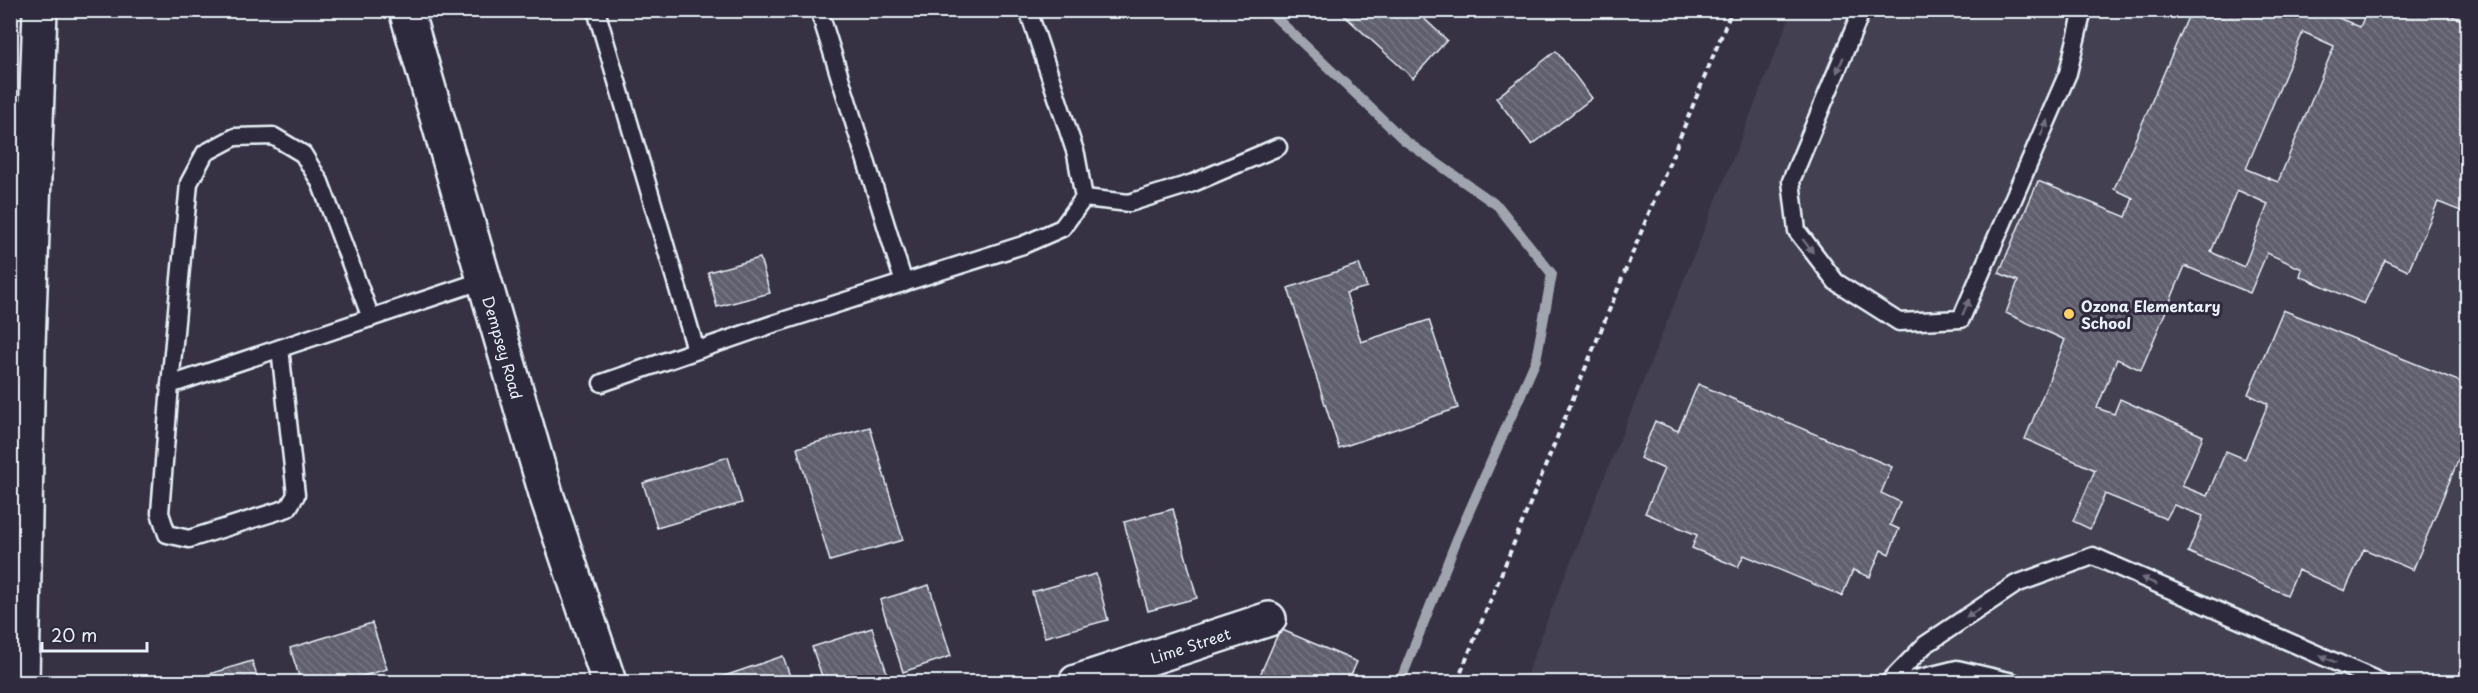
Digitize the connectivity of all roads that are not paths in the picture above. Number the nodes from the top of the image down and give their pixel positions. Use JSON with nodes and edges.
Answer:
{"nodes":[{"id":1,"x":40,"y":10,"type":"edge"},
{"id":2,"x":406,"y":10,"type":"edge"},
{"id":3,"x":596,"y":10,"type":"edge"},
{"id":4,"x":819,"y":10,"type":"edge"},
{"id":5,"x":1028,"y":10,"type":"edge"},
{"id":6,"x":1862,"y":10,"type":"edge"},
{"id":7,"x":2083,"y":10,"type":"edge"},
{"id":8,"x":1278,"y":147,"type":"dead end"},
{"id":9,"x":1084,"y":198,"type":"junction"},
{"id":10,"x":484,"y":280,"type":"junction"},
{"id":11,"x":904,"y":283,"type":"junction"},
{"id":12,"x":370,"y":318,"type":"junction"},
{"id":13,"x":280,"y":348,"type":"junction"},
{"id":14,"x":696,"y":350,"type":"junction"},
{"id":15,"x":19,"y":379,"type":"edge"},
{"id":16,"x":602,"y":383,"type":"dead end"},
{"id":17,"x":170,"y":385,"type":"junction"},
{"id":18,"x":1269,"y":619,"type":"dead end"},
{"id":19,"x":22,"y":682,"type":"edge"},
{"id":20,"x":609,"y":682,"type":"edge"},
{"id":21,"x":1076,"y":682,"type":"edge"},
{"id":22,"x":1889,"y":682,"type":"edge"},
{"id":23,"x":1905,"y":682,"type":"edge"},
{"id":24,"x":2013,"y":682,"type":"edge"},
{"id":25,"x":2381,"y":682,"type":"edge"}],
"edges":[{"from":1,"to":15,"type":"street"},
{"from":2,"to":10,"type":"street","name":"Dempsey Road"},
{"from":3,"to":14,"type":"lane"},
{"from":4,"to":11,"type":"lane"},
{"from":5,"to":9,"type":"lane"},
{"from":6,"to":7,"type":"lane","one_way":true},
{"from":8,"to":9,"type":"lane"},
{"from":9,"to":11,"type":"lane"},
{"from":10,"to":12,"type":"lane"},
{"from":10,"to":20,"type":"street","name":"Dempsey Road"},
{"from":11,"to":14,"type":"lane"},
{"from":12,"to":13,"type":"lane"},
{"from":12,"to":17,"type":"lane"},
{"from":13,"to":17,"type":"lane"},
{"from":13,"to":17,"type":"lane"},
{"from":14,"to":16,"type":"lane"},
{"from":15,"to":19,"type":"street"},
{"from":18,"to":21,"type":"street","name":"Lime Street"},
{"from":25,"to":22,"type":"lane","one_way":true},
{"from":23,"to":24,"type":"lane"}]}
